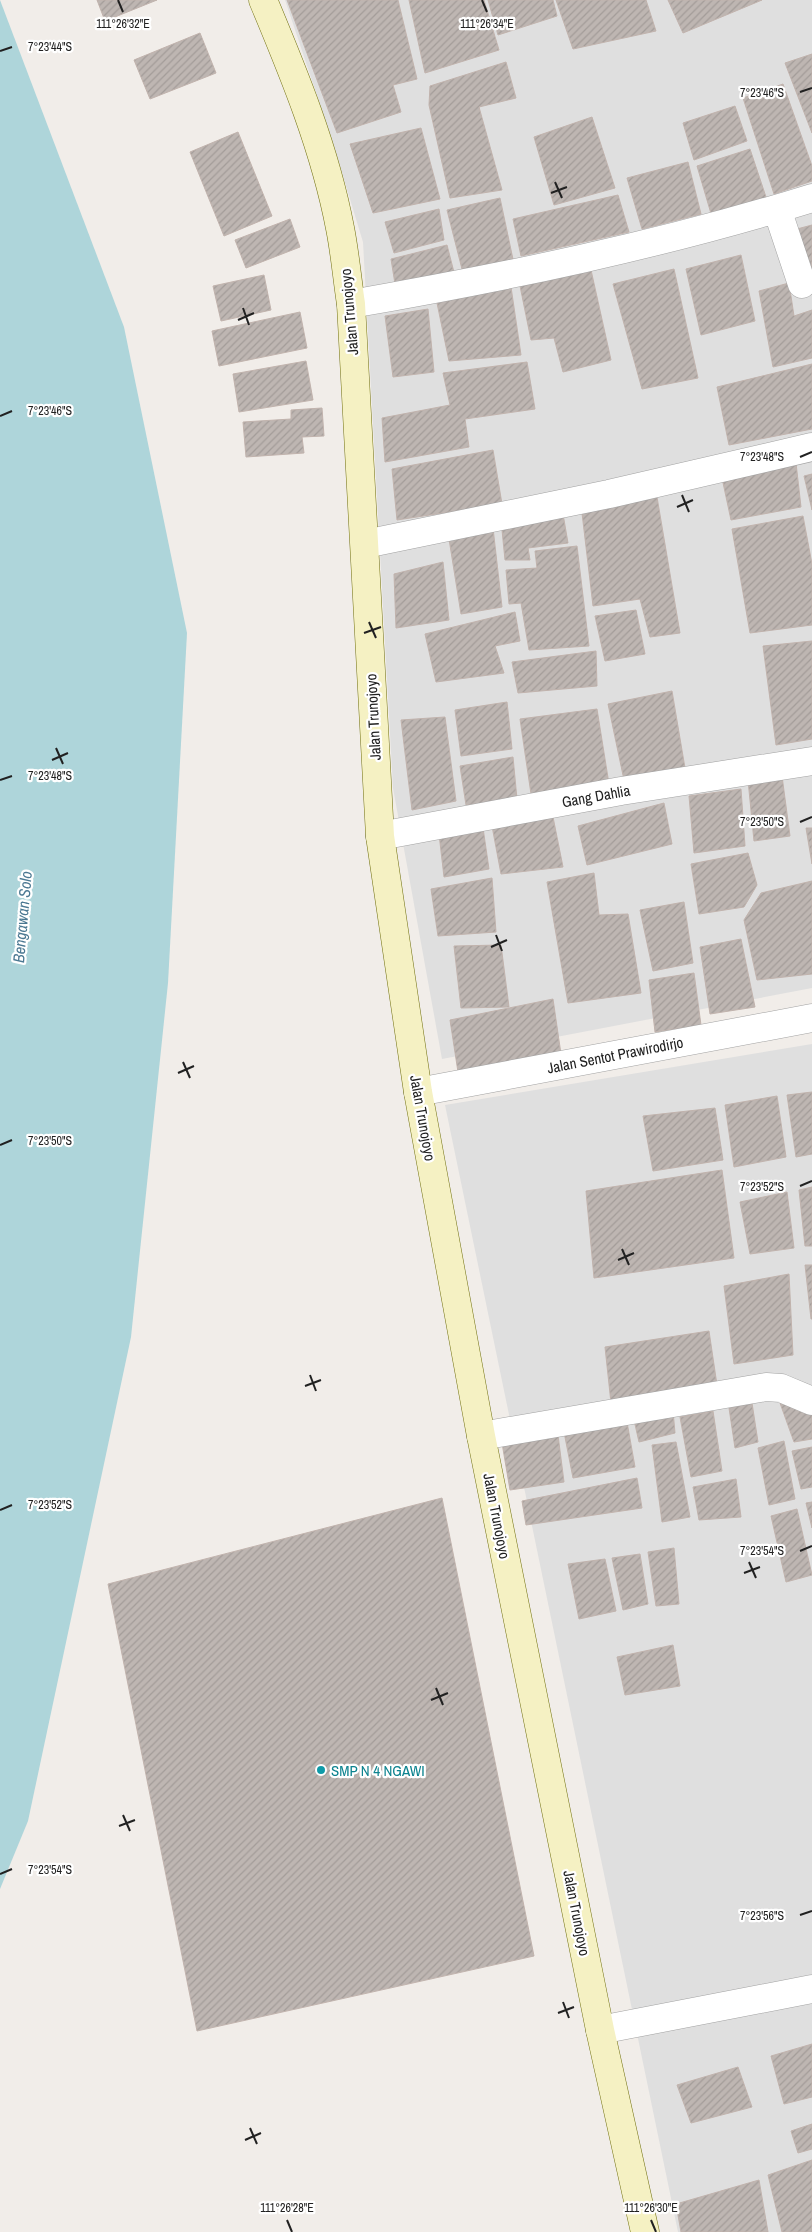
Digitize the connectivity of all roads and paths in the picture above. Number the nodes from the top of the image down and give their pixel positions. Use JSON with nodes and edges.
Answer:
{"nodes":[{"id":1,"x":263,"y":0,"type":"edge"},
{"id":2,"x":812,"y":198,"type":"edge"},
{"id":3,"x":777,"y":209,"type":"junction"},
{"id":4,"x":802,"y":284,"type":"dead end"},
{"id":5,"x":351,"y":304,"type":"junction"},
{"id":6,"x":812,"y":447,"type":"edge"},
{"id":7,"x":364,"y":544,"type":"junction"},
{"id":8,"x":812,"y":761,"type":"edge"},
{"id":9,"x":380,"y":836,"type":"junction"},
{"id":10,"x":812,"y":1018,"type":"edge"},
{"id":11,"x":418,"y":1092,"type":"junction"},
{"id":12,"x":812,"y":1401,"type":"edge"},
{"id":13,"x":481,"y":1436,"type":"junction"},
{"id":14,"x":812,"y":1989,"type":"edge"},
{"id":15,"x":600,"y":2030,"type":"junction"},
{"id":16,"x":646,"y":2232,"type":"edge"}],
"edges":[{"from":1,"to":5,"type":"main road","name":"Jalan Trunojoyo"},
{"from":2,"to":3,"type":"street"},
{"from":3,"to":4,"type":"street"},
{"from":3,"to":5,"type":"street"},
{"from":5,"to":7,"type":"main road","name":"Jalan Trunojoyo"},
{"from":6,"to":7,"type":"street"},
{"from":7,"to":9,"type":"main road","name":"Jalan Trunojoyo"},
{"from":8,"to":9,"type":"street","name":"Gang Dahlia"},
{"from":9,"to":11,"type":"main road","name":"Jalan Trunojoyo"},
{"from":10,"to":11,"type":"street","name":"Jalan Sentot Prawirodirjo"},
{"from":11,"to":13,"type":"main road","name":"Jalan Trunojoyo"},
{"from":12,"to":13,"type":"street"},
{"from":13,"to":15,"type":"main road","name":"Jalan Trunojoyo"},
{"from":14,"to":15,"type":"street"},
{"from":15,"to":16,"type":"main road","name":"Jalan Trunojoyo"}]}
